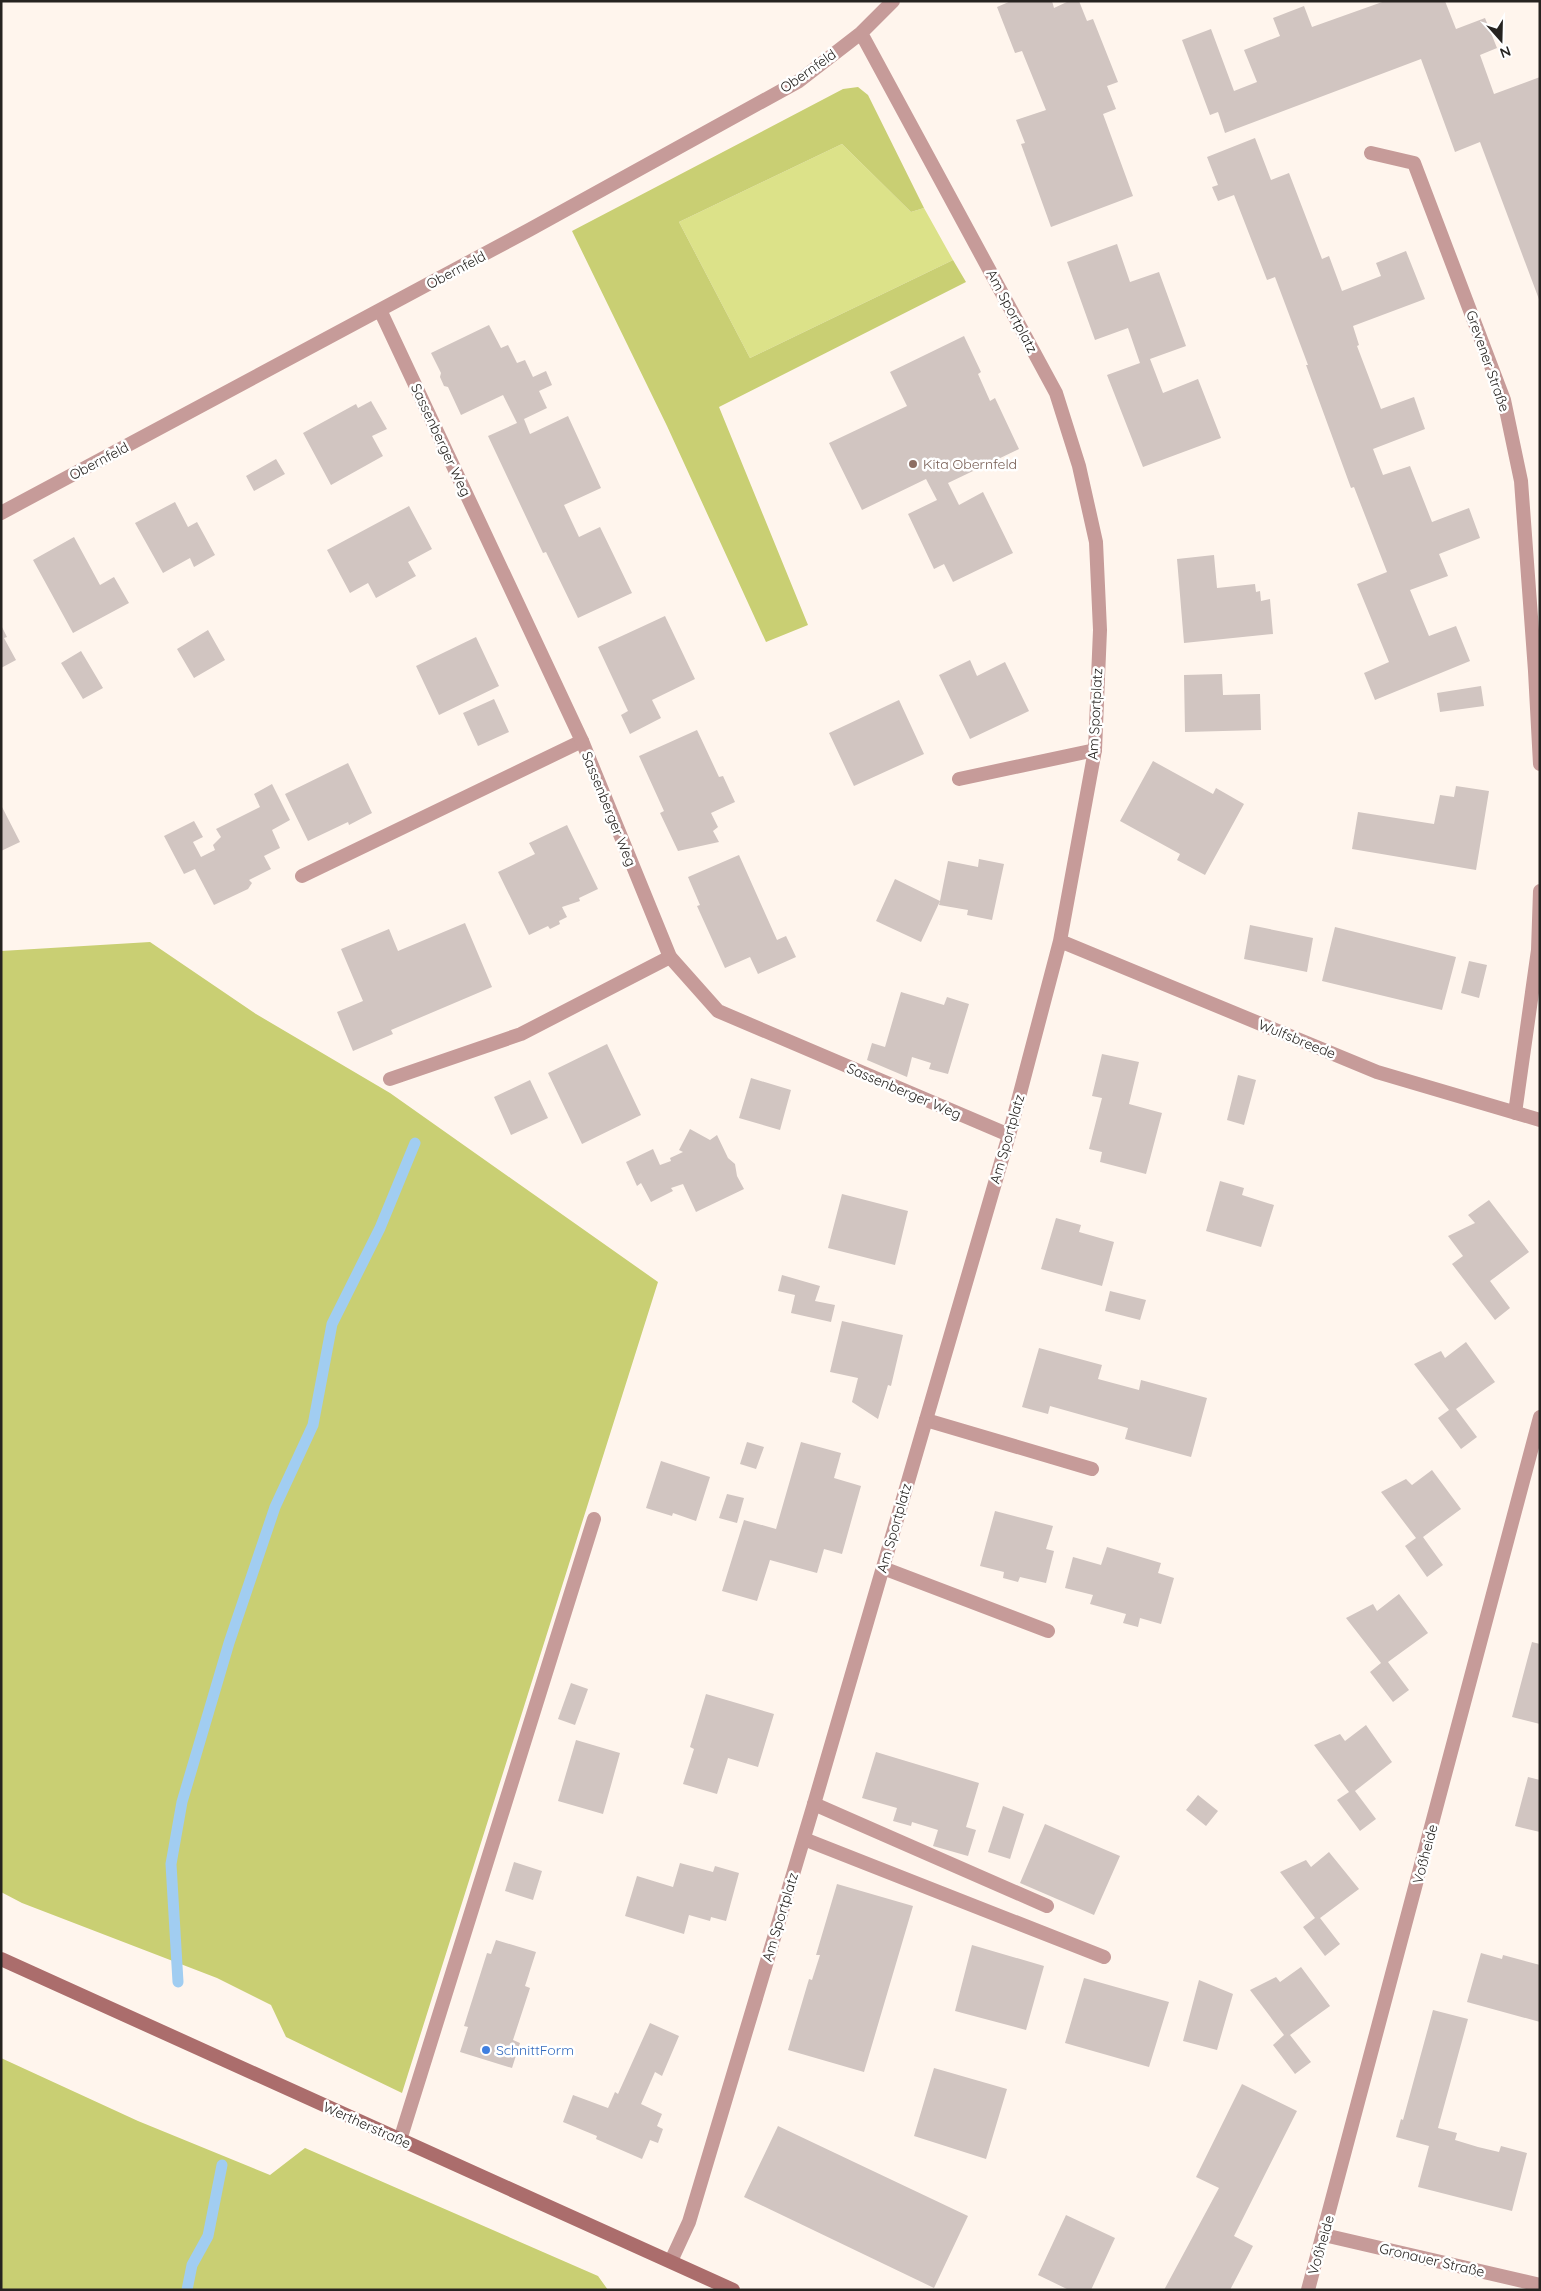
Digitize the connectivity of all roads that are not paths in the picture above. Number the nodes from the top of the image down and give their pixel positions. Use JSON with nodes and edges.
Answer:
{"nodes":[{"id":1,"x":893,"y":1,"type":"edge"},
{"id":2,"x":861,"y":33,"type":"junction"},
{"id":3,"x":1371,"y":153,"type":"dead end"},
{"id":4,"x":380,"y":310,"type":"junction"},
{"id":5,"x":1,"y":513,"type":"edge"},
{"id":6,"x":1538,"y":671,"type":"edge"},
{"id":7,"x":582,"y":742,"type":"junction"},
{"id":8,"x":1095,"y":750,"type":"junction"},
{"id":9,"x":1540,"y":764,"type":"edge"},
{"id":10,"x":960,"y":779,"type":"dead end"},
{"id":11,"x":302,"y":876,"type":"dead end"},
{"id":12,"x":1540,"y":891,"type":"edge"},
{"id":13,"x":1060,"y":941,"type":"junction"},
{"id":14,"x":670,"y":957,"type":"junction"},
{"id":15,"x":390,"y":1079,"type":"dead end"},
{"id":16,"x":1515,"y":1113,"type":"junction"},
{"id":17,"x":1540,"y":1120,"type":"edge"},
{"id":18,"x":1009,"y":1135,"type":"junction"},
{"id":19,"x":1540,"y":1417,"type":"edge"},
{"id":20,"x":926,"y":1420,"type":"junction"},
{"id":21,"x":1092,"y":1468,"type":"dead end"},
{"id":22,"x":594,"y":1519,"type":"dead end"},
{"id":23,"x":883,"y":1568,"type":"junction"},
{"id":24,"x":1048,"y":1631,"type":"dead end"},
{"id":25,"x":814,"y":1804,"type":"junction"},
{"id":26,"x":804,"y":1839,"type":"junction"},
{"id":27,"x":1046,"y":1906,"type":"dead end"},
{"id":28,"x":1104,"y":1957,"type":"dead end"},
{"id":29,"x":1,"y":1959,"type":"edge"},
{"id":30,"x":400,"y":2140,"type":"junction"},
{"id":31,"x":1324,"y":2235,"type":"junction"},
{"id":32,"x":671,"y":2261,"type":"junction"},
{"id":33,"x":1540,"y":2285,"type":"edge"},
{"id":34,"x":733,"y":2290,"type":"edge"},
{"id":35,"x":1308,"y":2290,"type":"edge"}],
"edges":[{"from":1,"to":2,"type":"street","name":"Obernfeld"},
{"from":2,"to":4,"type":"street","name":"Obernfeld"},
{"from":2,"to":8,"type":"street","name":"Am Sportplatz"},
{"from":3,"to":6,"type":"street","name":"Grevener Straße"},
{"from":4,"to":5,"type":"street","name":"Obernfeld"},
{"from":4,"to":7,"type":"street","name":"Sassenberger Weg"},
{"from":6,"to":9,"type":"street","name":"Grevener Straße"},
{"from":7,"to":11,"type":"street"},
{"from":7,"to":14,"type":"street","name":"Sassenberger Weg"},
{"from":8,"to":10,"type":"street"},
{"from":8,"to":13,"type":"street","name":"Am Sportplatz"},
{"from":12,"to":16,"type":"street"},
{"from":13,"to":16,"type":"street","name":"Wulfsbreede"},
{"from":13,"to":18,"type":"street","name":"Am Sportplatz"},
{"from":14,"to":15,"type":"street"},
{"from":14,"to":18,"type":"street","name":"Sassenberger Weg"},
{"from":16,"to":17,"type":"street","name":"Wulfsbreede"},
{"from":18,"to":20,"type":"street","name":"Am Sportplatz"},
{"from":19,"to":31,"type":"street","name":"Voßheide"},
{"from":20,"to":21,"type":"street"},
{"from":20,"to":23,"type":"street","name":"Am Sportplatz"},
{"from":22,"to":30,"type":"street"},
{"from":23,"to":24,"type":"street"},
{"from":23,"to":25,"type":"street","name":"Am Sportplatz"},
{"from":25,"to":26,"type":"street","name":"Am Sportplatz"},
{"from":25,"to":27,"type":"street"},
{"from":26,"to":28,"type":"street"},
{"from":26,"to":32,"type":"street","name":"Am Sportplatz"},
{"from":29,"to":30,"type":"main road","name":"Wertherstraße"},
{"from":30,"to":32,"type":"main road","name":"Wertherstraße"},
{"from":31,"to":33,"type":"street","name":"Gronauer Straße"},
{"from":31,"to":35,"type":"street","name":"Voßheide"},
{"from":32,"to":34,"type":"main road","name":"Wertherstraße"}]}
